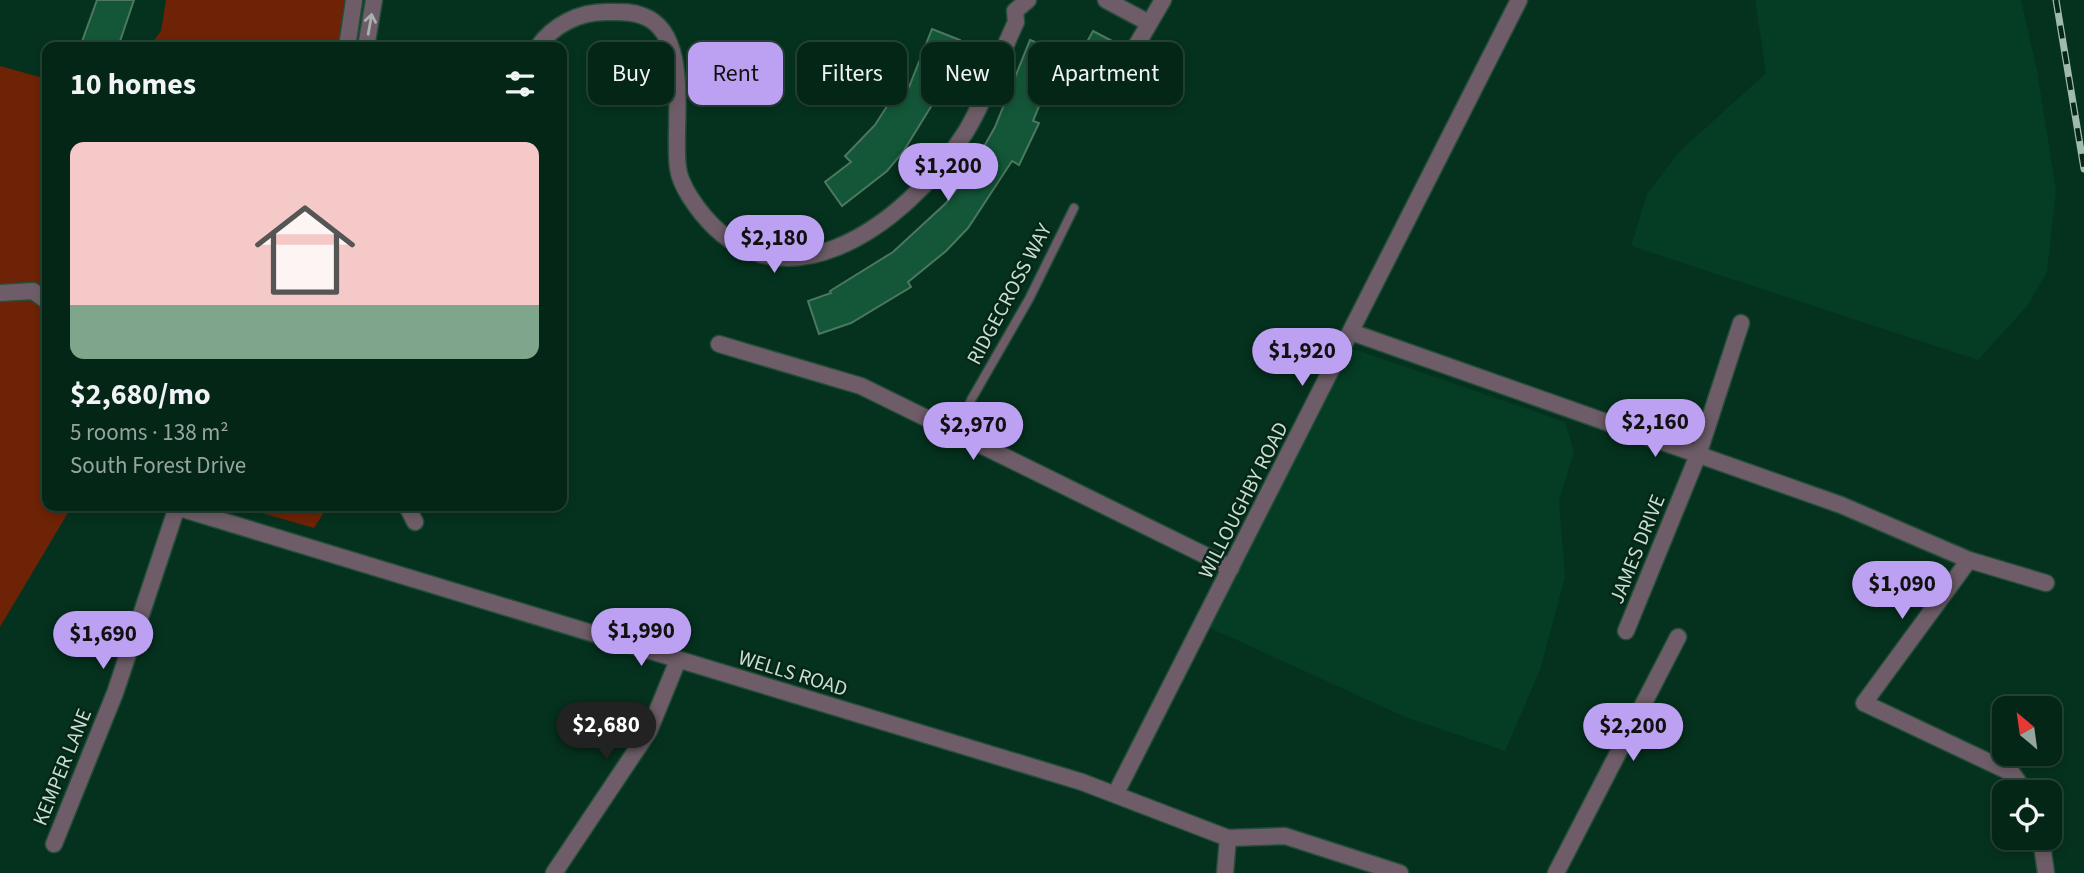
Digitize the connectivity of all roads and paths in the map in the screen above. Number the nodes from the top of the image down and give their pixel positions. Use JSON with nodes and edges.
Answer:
{"nodes":[{"id":1,"x":354,"y":0,"type":"edge"},
{"id":2,"x":374,"y":0,"type":"edge"},
{"id":3,"x":1028,"y":0,"type":"edge"},
{"id":4,"x":1106,"y":0,"type":"edge"},
{"id":5,"x":1163,"y":0,"type":"edge"},
{"id":6,"x":1519,"y":0,"type":"edge"},
{"id":7,"x":1149,"y":23,"type":"junction"},
{"id":8,"x":348,"y":42,"type":"edge"},
{"id":9,"x":367,"y":42,"type":"edge"},
{"id":10,"x":542,"y":42,"type":"edge"},
{"id":11,"x":1138,"y":42,"type":"edge"},
{"id":12,"x":1074,"y":208,"type":"dead end"},
{"id":13,"x":0,"y":293,"type":"edge"},
{"id":14,"x":42,"y":297,"type":"edge"},
{"id":15,"x":1741,"y":323,"type":"dead end"},
{"id":16,"x":1351,"y":332,"type":"junction"},
{"id":17,"x":719,"y":344,"type":"dead end"},
{"id":18,"x":957,"y":434,"type":"junction"},
{"id":19,"x":1698,"y":454,"type":"junction"},
{"id":20,"x":174,"y":511,"type":"edge"},
{"id":21,"x":188,"y":511,"type":"edge"},
{"id":22,"x":410,"y":511,"type":"edge"},
{"id":23,"x":415,"y":522,"type":"dead end"},
{"id":24,"x":1969,"y":560,"type":"junction"},
{"id":25,"x":1231,"y":568,"type":"junction"},
{"id":26,"x":2046,"y":583,"type":"dead end"},
{"id":27,"x":1626,"y":631,"type":"dead end"},
{"id":28,"x":1678,"y":637,"type":"dead end"},
{"id":29,"x":678,"y":660,"type":"junction"},
{"id":30,"x":2017,"y":780,"type":"edge"},
{"id":31,"x":1116,"y":793,"type":"junction"},
{"id":32,"x":1228,"y":838,"type":"junction"},
{"id":33,"x":54,"y":844,"type":"dead end"},
{"id":34,"x":2043,"y":850,"type":"edge"},
{"id":35,"x":554,"y":873,"type":"edge"},
{"id":36,"x":1224,"y":873,"type":"edge"},
{"id":37,"x":1400,"y":873,"type":"edge"},
{"id":38,"x":1556,"y":873,"type":"edge"},
{"id":39,"x":2046,"y":873,"type":"edge"}],
"edges":[{"from":1,"to":8,"type":"street"},
{"from":9,"to":2,"type":"street","one_way":true},
{"from":3,"to":10,"type":"street"},
{"from":4,"to":7,"type":"street"},
{"from":5,"to":7,"type":"street"},
{"from":6,"to":16,"type":"street","name":"WILLOUGHBY ROAD"},
{"from":7,"to":11,"type":"street"},
{"from":12,"to":18,"type":"lane","name":"RIDGECROSS WAY"},
{"from":13,"to":14,"type":"street"},
{"from":15,"to":19,"type":"street","name":"JAMES DRIVE"},
{"from":16,"to":19,"type":"street"},
{"from":16,"to":25,"type":"street","name":"WILLOUGHBY ROAD"},
{"from":17,"to":18,"type":"street"},
{"from":18,"to":25,"type":"street"},
{"from":19,"to":24,"type":"street"},
{"from":19,"to":27,"type":"street","name":"JAMES DRIVE"},
{"from":20,"to":33,"type":"street","name":"KEMPER LANE"},
{"from":21,"to":29,"type":"street","name":"WELLS ROAD"},
{"from":22,"to":23,"type":"street"},
{"from":24,"to":26,"type":"street"},
{"from":24,"to":30,"type":"street"},
{"from":25,"to":31,"type":"street","name":"WILLOUGHBY ROAD"},
{"from":28,"to":38,"type":"street"},
{"from":29,"to":31,"type":"street","name":"WELLS ROAD"},
{"from":29,"to":35,"type":"street"},
{"from":31,"to":32,"type":"street","name":"WELLS ROAD"},
{"from":32,"to":36,"type":"street"},
{"from":32,"to":37,"type":"street"},
{"from":34,"to":39,"type":"street"}]}
